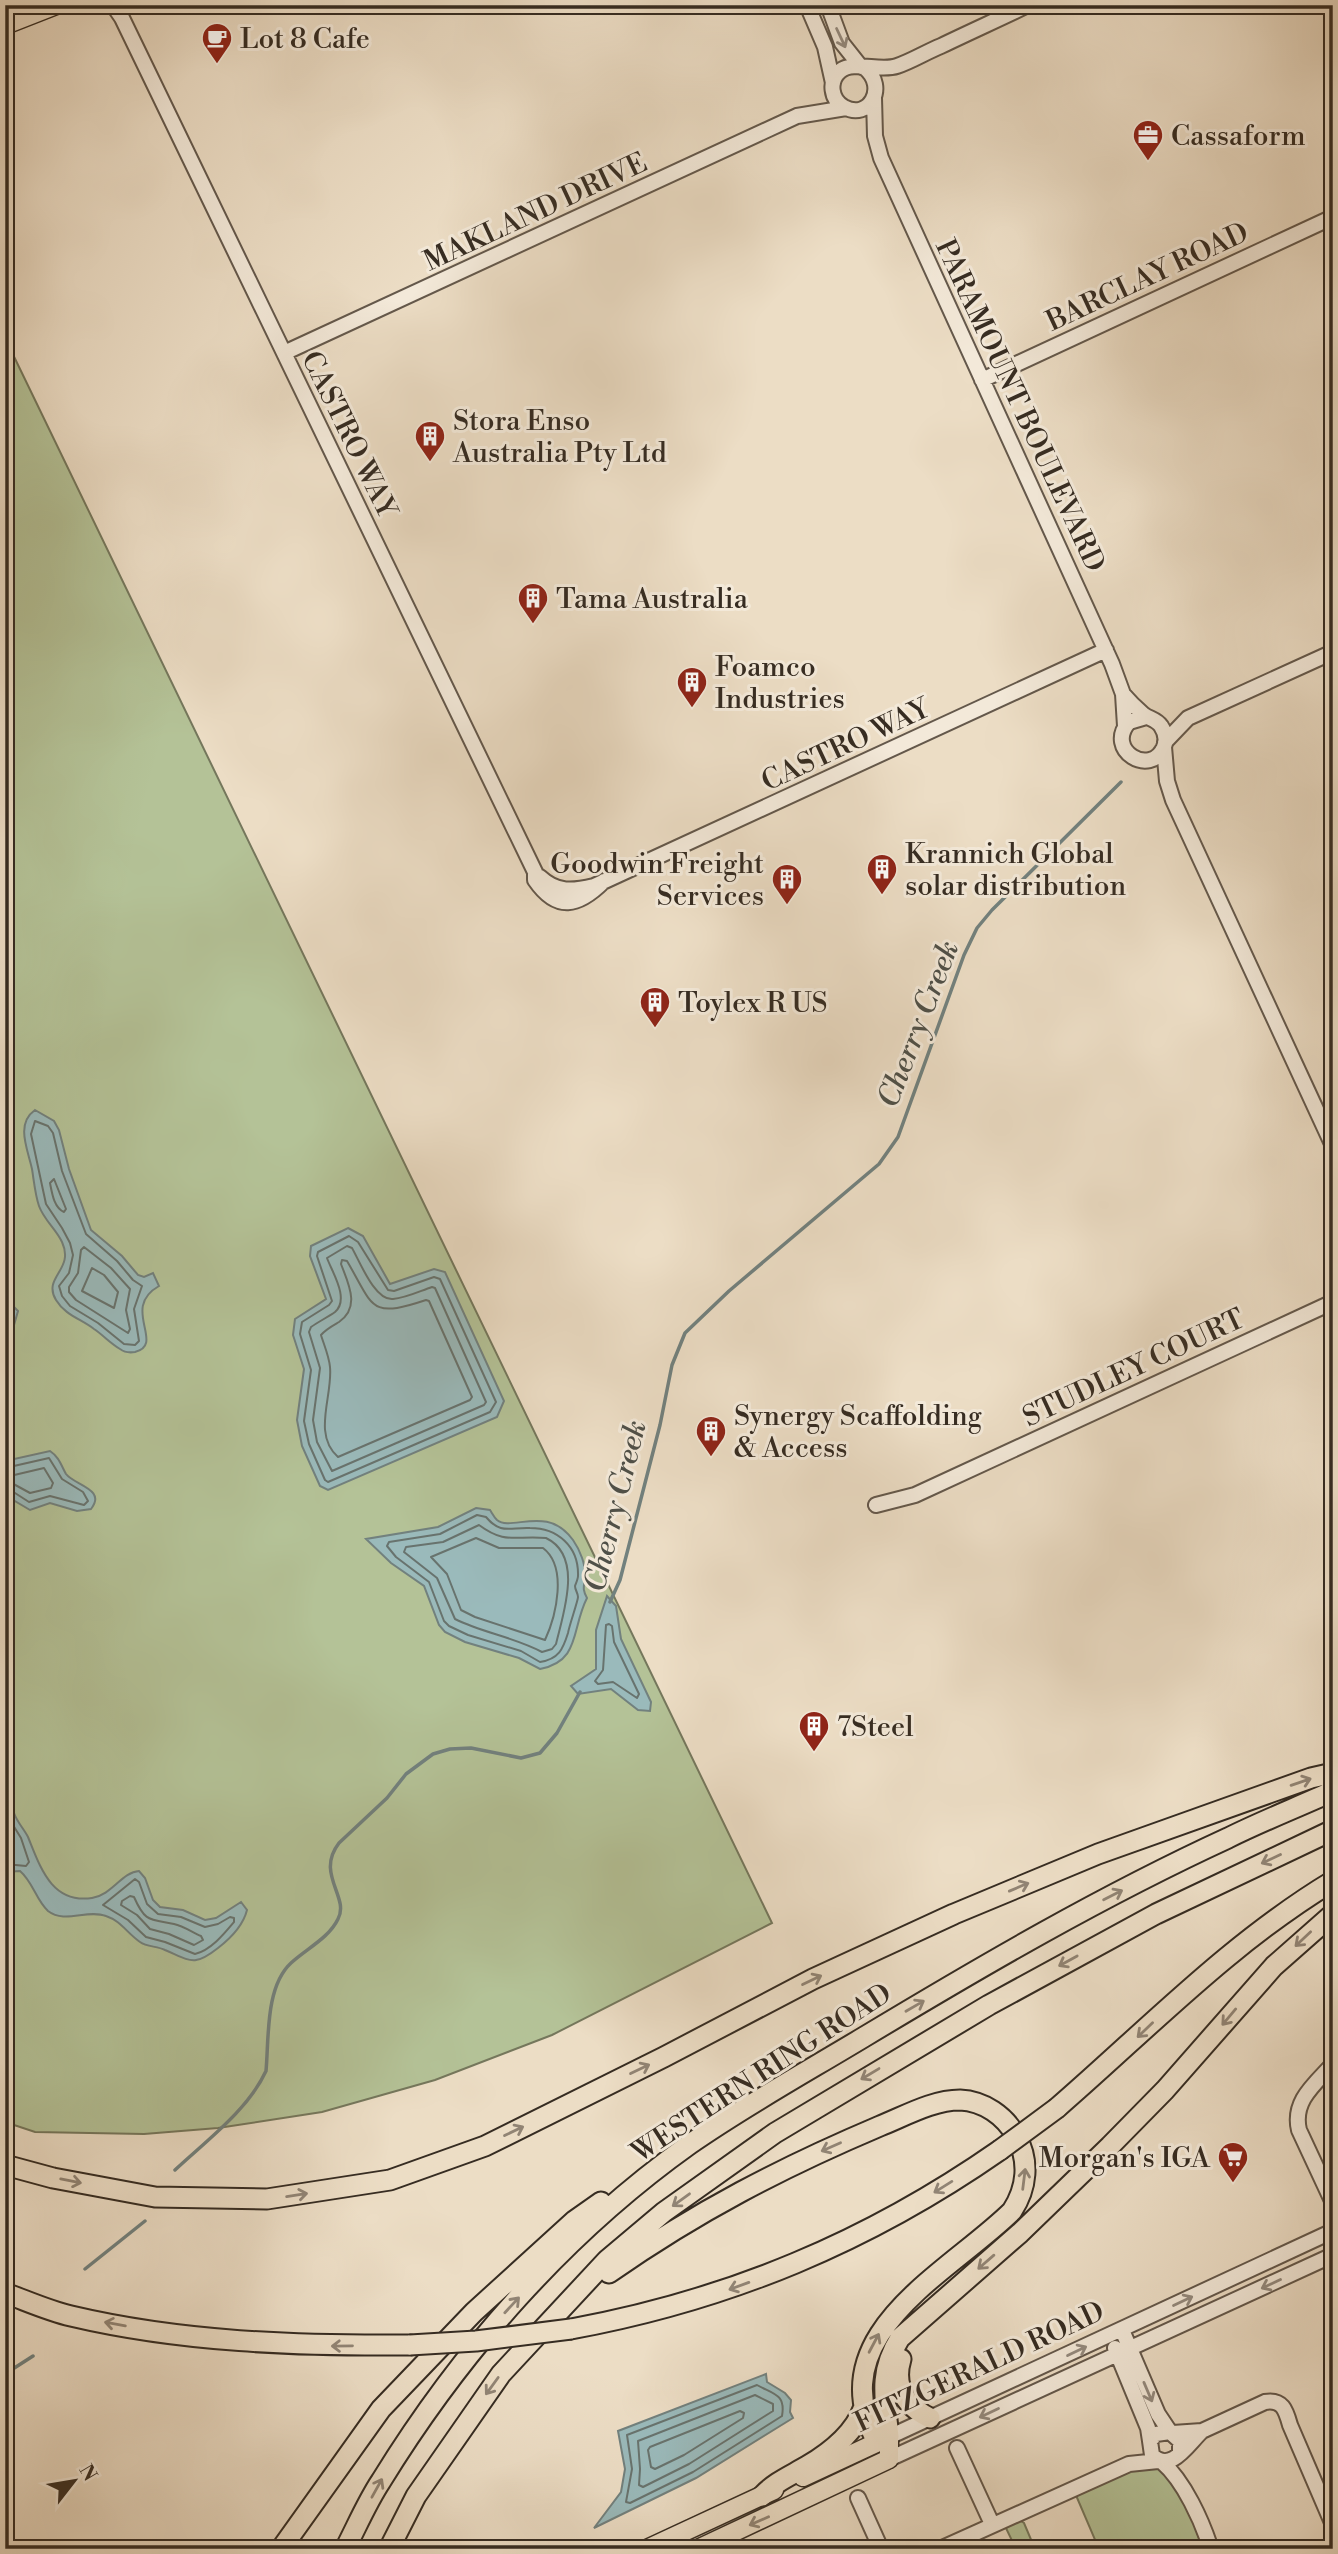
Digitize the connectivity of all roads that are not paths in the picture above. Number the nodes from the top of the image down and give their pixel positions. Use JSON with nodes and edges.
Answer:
{"nodes":[{"id":1,"x":56,"y":5,"type":"edge"},
{"id":2,"x":113,"y":5,"type":"edge"},
{"id":3,"x":807,"y":5,"type":"edge"},
{"id":4,"x":828,"y":5,"type":"edge"},
{"id":5,"x":1028,"y":5,"type":"edge"},
{"id":6,"x":121,"y":12,"type":"edge"},
{"id":7,"x":5,"y":25,"type":"edge"},
{"id":8,"x":894,"y":67,"type":"junction"},
{"id":9,"x":863,"y":68,"type":"junction"},
{"id":10,"x":833,"y":85,"type":"junction"},
{"id":11,"x":875,"y":95,"type":"junction"},
{"id":12,"x":848,"y":109,"type":"junction"},
{"id":13,"x":807,"y":113,"type":"junction"},
{"id":14,"x":876,"y":136,"type":"junction"},
{"id":15,"x":1333,"y":217,"type":"edge"},
{"id":16,"x":284,"y":353,"type":"junction"},
{"id":17,"x":982,"y":380,"type":"junction"},
{"id":18,"x":1105,"y":650,"type":"junction"},
{"id":19,"x":1333,"y":652,"type":"edge"},
{"id":20,"x":1123,"y":694,"type":"junction"},
{"id":21,"x":1148,"y":718,"type":"junction"},
{"id":22,"x":1188,"y":718,"type":"junction"},
{"id":23,"x":1125,"y":726,"type":"junction"},
{"id":24,"x":1165,"y":745,"type":"junction"},
{"id":25,"x":1142,"y":761,"type":"junction"},
{"id":26,"x":1167,"y":781,"type":"junction"},
{"id":27,"x":1333,"y":1146,"type":"edge"},
{"id":28,"x":1333,"y":1302,"type":"edge"},
{"id":29,"x":876,"y":1505,"type":"dead end"},
{"id":30,"x":1333,"y":1773,"type":"edge"},
{"id":31,"x":1333,"y":1791,"type":"edge"},
{"id":32,"x":1333,"y":1830,"type":"edge"},
{"id":33,"x":1333,"y":1881,"type":"edge"},
{"id":34,"x":1333,"y":1914,"type":"edge"},
{"id":35,"x":1333,"y":2064,"type":"edge"},
{"id":36,"x":690,"y":2145,"type":"junction"},
{"id":37,"x":5,"y":2165,"type":"edge"},
{"id":38,"x":1333,"y":2203,"type":"edge"},
{"id":39,"x":1333,"y":2231,"type":"edge"},
{"id":40,"x":1333,"y":2255,"type":"edge"},
{"id":41,"x":953,"y":2291,"type":"junction"},
{"id":42,"x":5,"y":2293,"type":"edge"},
{"id":43,"x":554,"y":2318,"type":"junction"},
{"id":44,"x":1116,"y":2332,"type":"junction"},
{"id":45,"x":1124,"y":2352,"type":"junction"},
{"id":46,"x":863,"y":2409,"type":"junction"},
{"id":47,"x":930,"y":2418,"type":"junction"},
{"id":48,"x":1202,"y":2431,"type":"junction"},
{"id":49,"x":1172,"y":2432,"type":"junction"},
{"id":50,"x":883,"y":2440,"type":"junction"},
{"id":51,"x":1150,"y":2443,"type":"junction"},
{"id":52,"x":957,"y":2448,"type":"dead end"},
{"id":53,"x":1179,"y":2453,"type":"junction"},
{"id":54,"x":889,"y":2459,"type":"junction"},
{"id":55,"x":1160,"y":2461,"type":"junction"},
{"id":56,"x":1129,"y":2464,"type":"junction"},
{"id":57,"x":1186,"y":2493,"type":"junction"},
{"id":58,"x":762,"y":2496,"type":"junction"},
{"id":59,"x":858,"y":2498,"type":"dead end"},
{"id":60,"x":992,"y":2524,"type":"junction"},
{"id":61,"x":701,"y":2525,"type":"junction"},
{"id":62,"x":1333,"y":2525,"type":"edge"},
{"id":63,"x":1201,"y":2526,"type":"junction"},
{"id":64,"x":709,"y":2546,"type":"edge"},
{"id":65,"x":281,"y":2549,"type":"edge"},
{"id":66,"x":345,"y":2549,"type":"edge"},
{"id":67,"x":388,"y":2549,"type":"edge"},
{"id":68,"x":647,"y":2549,"type":"edge"},
{"id":69,"x":881,"y":2549,"type":"edge"},
{"id":70,"x":940,"y":2549,"type":"edge"},
{"id":71,"x":1205,"y":2549,"type":"edge"},
{"id":72,"x":1212,"y":2549,"type":"edge"}],
"edges":[{"from":1,"to":7,"type":"main road"},
{"from":2,"to":6,"type":"street","name":"CASTRO WAY"},
{"from":3,"to":10,"type":"street"},
{"from":4,"to":9,"type":"street","one_way":true},
{"from":5,"to":8,"type":"street"},
{"from":6,"to":16,"type":"street","name":"CASTRO WAY"},
{"from":8,"to":9,"type":"street"},
{"from":8,"to":11,"type":"street"},
{"from":9,"to":10,"type":"street"},
{"from":9,"to":11,"type":"street"},
{"from":10,"to":12,"type":"street"},
{"from":10,"to":13,"type":"street","name":"MAKLAND DRIVE"},
{"from":11,"to":12,"type":"street"},
{"from":11,"to":14,"type":"street","name":"PARAMOUNT BOULEVARD"},
{"from":12,"to":13,"type":"street","name":"MAKLAND DRIVE"},
{"from":12,"to":14,"type":"street","name":"PARAMOUNT BOULEVARD"},
{"from":13,"to":16,"type":"street","name":"MAKLAND DRIVE"},
{"from":14,"to":17,"type":"street","name":"PARAMOUNT BOULEVARD"},
{"from":15,"to":17,"type":"street","name":"BARCLAY ROAD"},
{"from":16,"to":18,"type":"street","name":"CASTRO WAY"},
{"from":17,"to":18,"type":"street","name":"PARAMOUNT BOULEVARD"},
{"from":18,"to":20,"type":"street","name":"PARAMOUNT BOULEVARD"},
{"from":19,"to":22,"type":"street"},
{"from":20,"to":21,"type":"street","name":"PARAMOUNT BOULEVARD"},
{"from":20,"to":23,"type":"street","name":"PARAMOUNT BOULEVARD"},
{"from":21,"to":22,"type":"street"},
{"from":21,"to":23,"type":"street"},
{"from":21,"to":24,"type":"street"},
{"from":22,"to":24,"type":"street"},
{"from":23,"to":25,"type":"street"},
{"from":24,"to":25,"type":"street"},
{"from":24,"to":26,"type":"street"},
{"from":25,"to":26,"type":"street"},
{"from":26,"to":27,"type":"street"},
{"from":28,"to":29,"type":"street","name":"STUDLEY COURT"},
{"from":37,"to":30,"type":"highway","one_way":true},
{"from":36,"to":31,"type":"highway","name":"WESTERN RING ROAD","one_way":true},
{"from":32,"to":43,"type":"highway","name":"WESTERN RING ROAD","one_way":true},
{"from":33,"to":42,"type":"highway","one_way":true,"bridge":true},
{"from":34,"to":41,"type":"highway","one_way":true},
{"from":35,"to":38,"type":"street"},
{"from":36,"to":65,"type":"highway"},
{"from":66,"to":36,"type":"highway","name":"WESTERN RING ROAD","one_way":true},
{"from":44,"to":39,"type":"street","name":"FITZGERALD ROAD","one_way":true},
{"from":40,"to":45,"type":"street","name":"FITZGERALD ROAD","one_way":true},
{"from":41,"to":47,"type":"highway"},
{"from":41,"to":50,"type":"highway"},
{"from":46,"to":43,"type":"highway","one_way":true},
{"from":43,"to":67,"type":"highway","name":"WESTERN RING ROAD","one_way":true},
{"from":44,"to":45,"type":"street"},
{"from":47,"to":44,"type":"street","name":"FITZGERALD ROAD","one_way":true},
{"from":45,"to":49,"type":"street","one_way":true},
{"from":45,"to":51,"type":"street"},
{"from":45,"to":54,"type":"street","name":"FITZGERALD ROAD","one_way":true},
{"from":46,"to":50,"type":"highway"},
{"from":46,"to":58,"type":"highway"},
{"from":47,"to":50,"type":"street","name":"FITZGERALD ROAD"},
{"from":48,"to":49,"type":"street"},
{"from":48,"to":53,"type":"street"},
{"from":48,"to":62,"type":"street"},
{"from":49,"to":51,"type":"street"},
{"from":49,"to":53,"type":"street"},
{"from":50,"to":54,"type":"main road"},
{"from":50,"to":58,"type":"main road","name":"FITZGERALD ROAD"},
{"from":51,"to":55,"type":"street"},
{"from":51,"to":56,"type":"street"},
{"from":52,"to":60,"type":"street"},
{"from":53,"to":55,"type":"street"},
{"from":53,"to":57,"type":"street"},
{"from":54,"to":64,"type":"main road","name":"FITZGERALD ROAD","one_way":true},
{"from":55,"to":56,"type":"street"},
{"from":55,"to":57,"type":"street"},
{"from":56,"to":60,"type":"street"},
{"from":57,"to":63,"type":"street"},
{"from":58,"to":61,"type":"main road","name":"FITZGERALD ROAD"},
{"from":59,"to":69,"type":"street"},
{"from":60,"to":70,"type":"street"},
{"from":61,"to":64,"type":"street"},
{"from":61,"to":68,"type":"main road","name":"FITZGERALD ROAD"},
{"from":63,"to":71,"type":"street"},
{"from":63,"to":72,"type":"street"}]}
